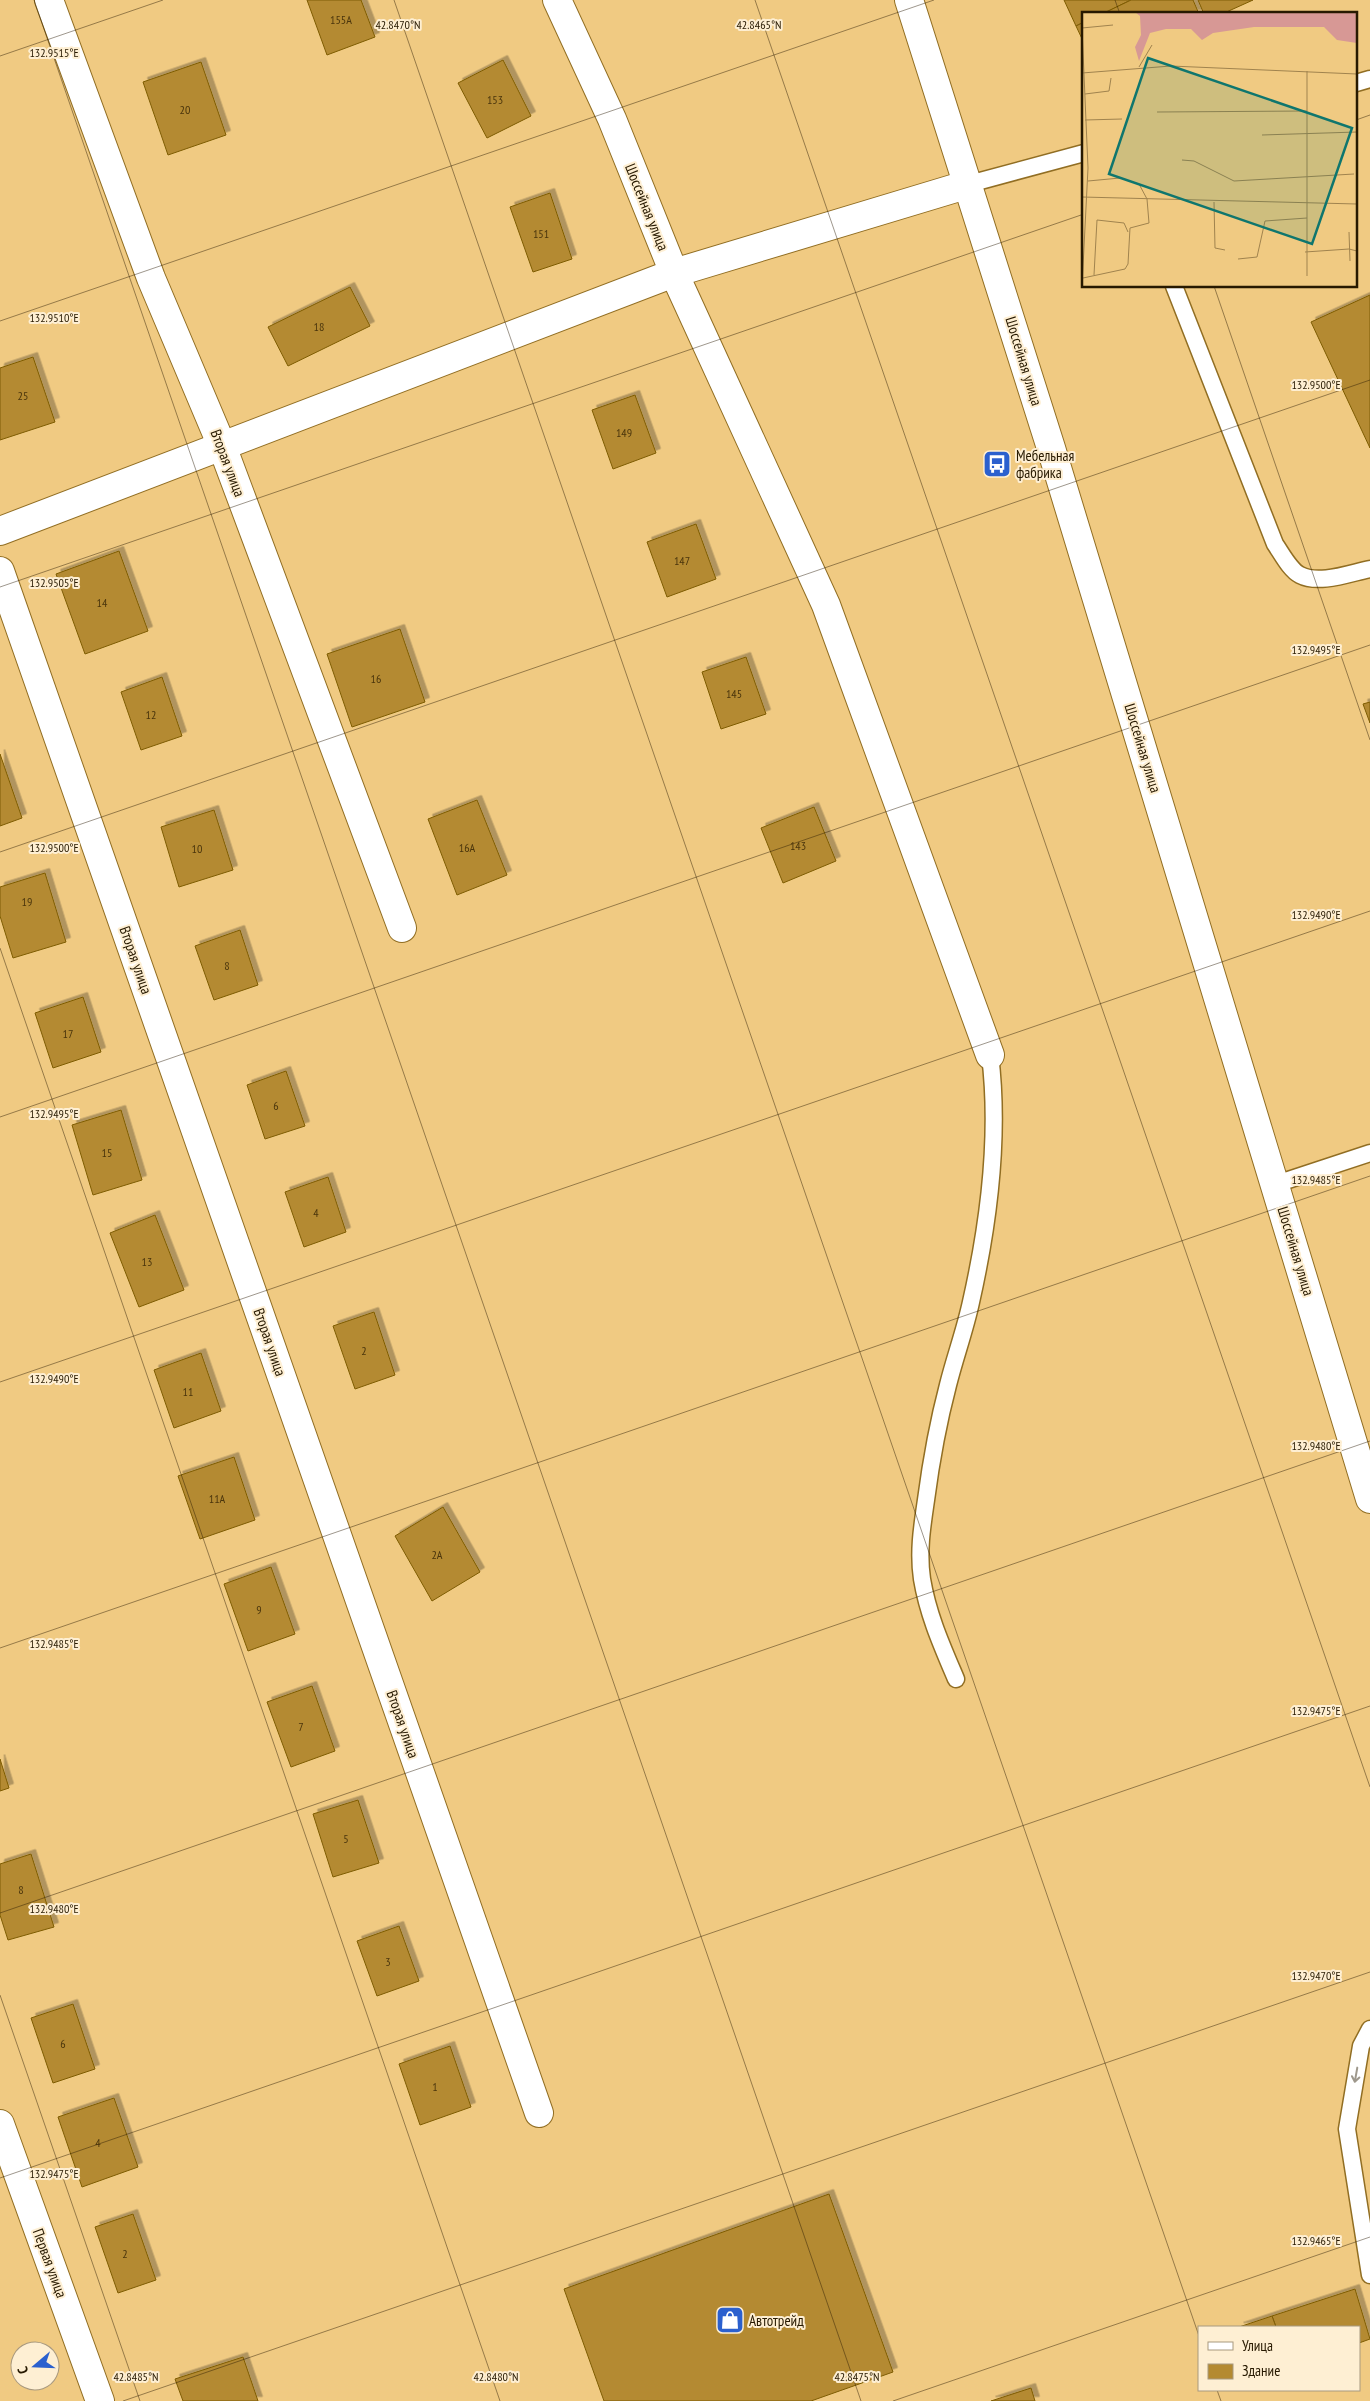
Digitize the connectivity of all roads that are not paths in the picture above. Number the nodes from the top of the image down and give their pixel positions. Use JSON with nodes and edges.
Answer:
{"nodes":[{"id":1,"x":49,"y":0,"type":"edge"},
{"id":2,"x":557,"y":0,"type":"edge"},
{"id":3,"x":909,"y":0,"type":"edge"},
{"id":4,"x":1082,"y":154,"type":"edge"},
{"id":5,"x":969,"y":184,"type":"junction"},
{"id":6,"x":674,"y":273,"type":"junction"},
{"id":7,"x":1175,"y":288,"type":"edge"},
{"id":8,"x":222,"y":446,"type":"junction"},
{"id":9,"x":0,"y":531,"type":"edge"},
{"id":10,"x":1370,"y":569,"type":"edge"},
{"id":11,"x":0,"y":571,"type":"edge"},
{"id":12,"x":402,"y":928,"type":"dead end"},
{"id":13,"x":990,"y":1055,"type":"joint"},
{"id":14,"x":1370,"y":1154,"type":"edge"},
{"id":15,"x":1276,"y":1184,"type":"junction"},
{"id":16,"x":1370,"y":1499,"type":"edge"},
{"id":17,"x":956,"y":1678,"type":"dead end"},
{"id":18,"x":1370,"y":2029,"type":"edge"},
{"id":19,"x":539,"y":2113,"type":"dead end"},
{"id":20,"x":0,"y":2124,"type":"edge"},
{"id":21,"x":1370,"y":2275,"type":"edge"},
{"id":22,"x":100,"y":2401,"type":"edge"}],
"edges":[{"from":1,"to":8,"type":"street","name":"Вторая улица"},
{"from":2,"to":6,"type":"street","name":"Шоссейная улица"},
{"from":3,"to":5,"type":"street","name":"Шоссейная улица"},
{"from":4,"to":5,"type":"lane"},
{"from":5,"to":6,"type":"street"},
{"from":5,"to":15,"type":"street","name":"Шоссейная улица"},
{"from":6,"to":8,"type":"street"},
{"from":6,"to":13,"type":"street","name":"Шоссейная улица"},
{"from":7,"to":10,"type":"lane"},
{"from":8,"to":9,"type":"street"},
{"from":8,"to":12,"type":"street","name":"Вторая улица"},
{"from":11,"to":19,"type":"street","name":"Вторая улица"},
{"from":13,"to":17,"type":"lane"},
{"from":14,"to":15,"type":"lane"},
{"from":15,"to":16,"type":"street","name":"Шоссейная улица"},
{"from":18,"to":21,"type":"lane","one_way":true},
{"from":20,"to":22,"type":"street","name":"Первая улица"}]}
